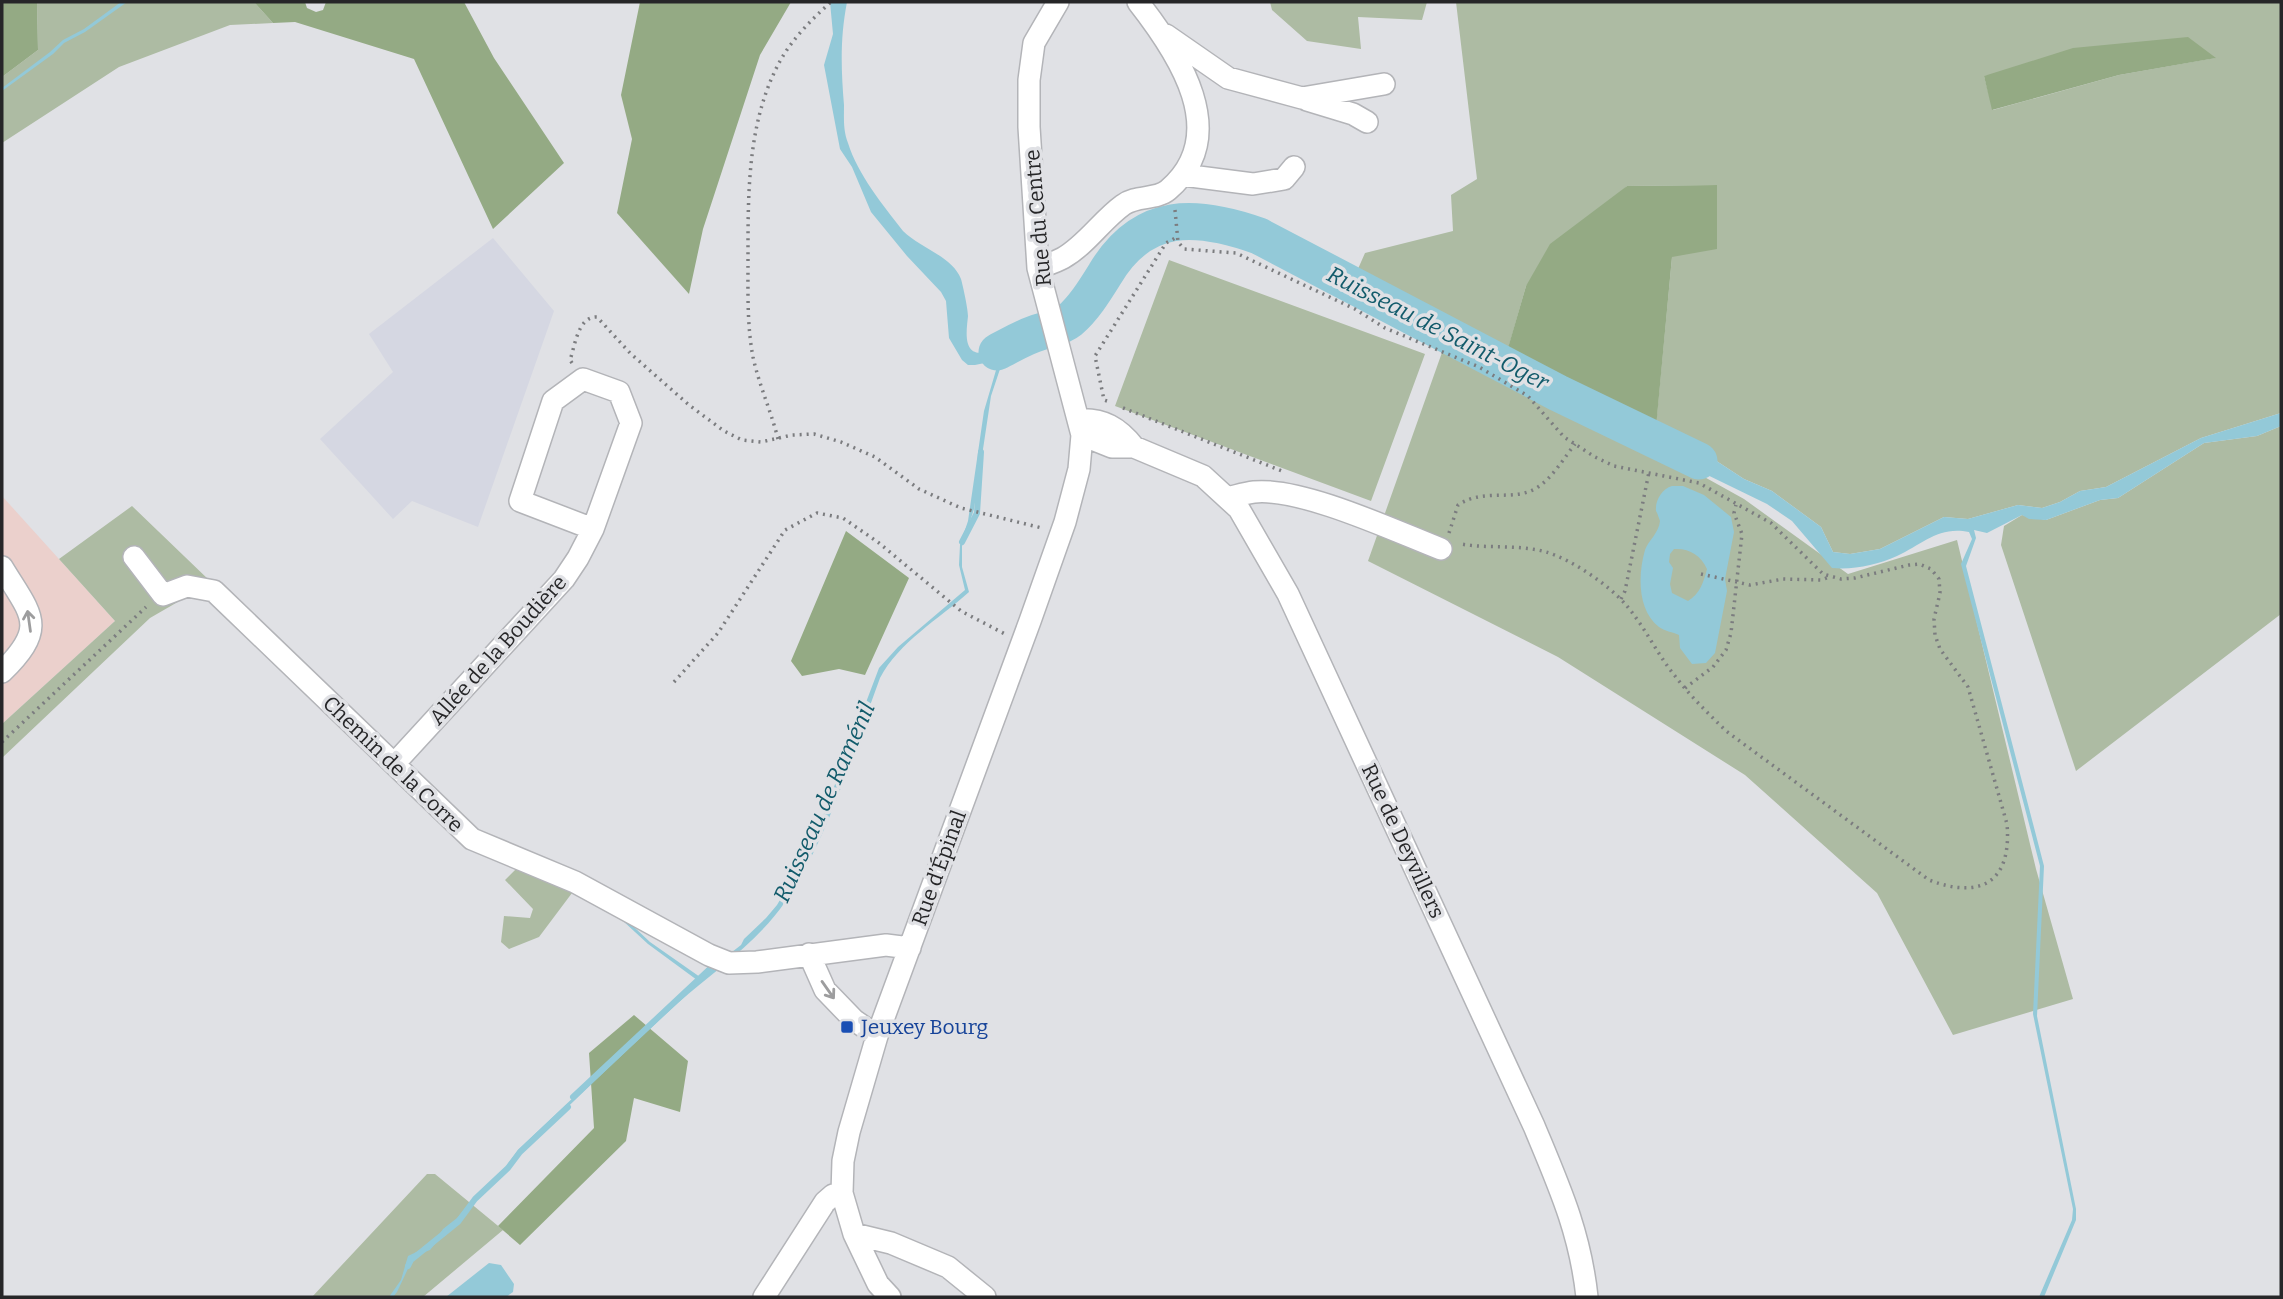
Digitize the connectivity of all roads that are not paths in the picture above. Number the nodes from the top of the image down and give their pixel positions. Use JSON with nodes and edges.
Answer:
{"nodes":[{"id":1,"x":1058,"y":2,"type":"edge"},
{"id":2,"x":1138,"y":2,"type":"edge"},
{"id":3,"x":1162,"y":32,"type":"junction"},
{"id":4,"x":1384,"y":84,"type":"dead end"},
{"id":5,"x":1302,"y":98,"type":"junction"},
{"id":6,"x":1367,"y":122,"type":"dead end"},
{"id":7,"x":1294,"y":167,"type":"dead end"},
{"id":8,"x":1183,"y":174,"type":"junction"},
{"id":9,"x":1038,"y":268,"type":"junction"},
{"id":10,"x":1080,"y":428,"type":"junction"},
{"id":11,"x":1227,"y":498,"type":"junction"},
{"id":12,"x":593,"y":529,"type":"junction"},
{"id":13,"x":1448,"y":544,"type":"road end"},
{"id":14,"x":134,"y":557,"type":"dead end"},
{"id":15,"x":2,"y":567,"type":"edge"},
{"id":16,"x":2,"y":672,"type":"edge"},
{"id":17,"x":394,"y":764,"type":"junction"},
{"id":18,"x":910,"y":948,"type":"junction"},
{"id":19,"x":809,"y":954,"type":"junction"},
{"id":20,"x":877,"y":1036,"type":"junction"},
{"id":21,"x":842,"y":1194,"type":"junction"},
{"id":22,"x":854,"y":1234,"type":"junction"},
{"id":23,"x":764,"y":1297,"type":"edge"},
{"id":24,"x":890,"y":1297,"type":"edge"},
{"id":25,"x":985,"y":1297,"type":"edge"},
{"id":26,"x":1587,"y":1297,"type":"edge"}],
"edges":[{"from":1,"to":9,"type":"street","name":"Rue du Centre"},
{"from":2,"to":3,"type":"street"},
{"from":3,"to":5,"type":"street"},
{"from":3,"to":8,"type":"street"},
{"from":4,"to":5,"type":"street"},
{"from":5,"to":6,"type":"street"},
{"from":7,"to":8,"type":"street"},
{"from":8,"to":9,"type":"street"},
{"from":9,"to":10,"type":"street","name":"Rue du Centre"},
{"from":10,"to":11,"type":"street","name":"Rue de Deyvillers"},
{"from":10,"to":18,"type":"street","name":"Rue d’Épinal"},
{"from":11,"to":13,"type":"street"},
{"from":11,"to":26,"type":"street","name":"Rue de Deyvillers"},
{"from":12,"to":12,"type":"street","name":"Allée de la Boudière"},
{"from":12,"to":17,"type":"street","name":"Allée de la Boudière"},
{"from":14,"to":17,"type":"street","name":"Chemin de la Corre"},
{"from":16,"to":15,"type":"street","one_way":true},
{"from":17,"to":19,"type":"street","name":"Chemin de la Corre"},
{"from":18,"to":19,"type":"street","name":"Chemin de la Corre"},
{"from":18,"to":20,"type":"street","name":"Rue d’Épinal"},
{"from":19,"to":20,"type":"street","one_way":true},
{"from":20,"to":21,"type":"street","name":"Rue d’Épinal"},
{"from":21,"to":22,"type":"street","name":"Rue d’Épinal"},
{"from":21,"to":23,"type":"street"},
{"from":22,"to":24,"type":"street","name":"Rue d’Épinal"},
{"from":22,"to":25,"type":"street"}]}
